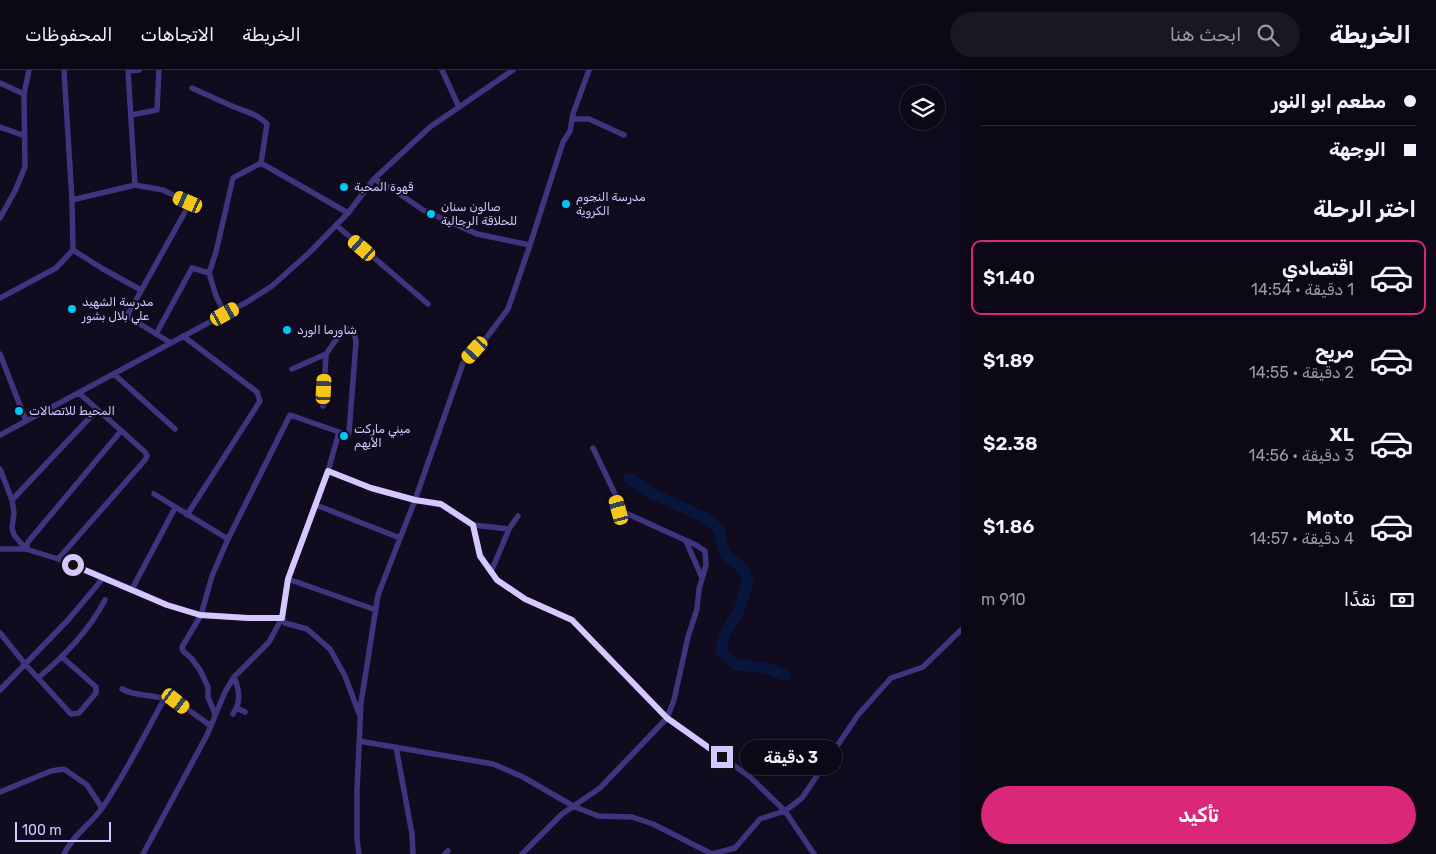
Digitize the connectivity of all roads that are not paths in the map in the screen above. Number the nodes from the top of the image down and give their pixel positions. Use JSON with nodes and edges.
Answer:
{"nodes":[{"id":1,"x":29,"y":70,"type":"edge"},
{"id":2,"x":64,"y":70,"type":"edge"},
{"id":3,"x":128,"y":70,"type":"edge"},
{"id":4,"x":139,"y":70,"type":"edge"},
{"id":5,"x":159,"y":70,"type":"edge"},
{"id":6,"x":442,"y":70,"type":"edge"},
{"id":7,"x":513,"y":70,"type":"edge"},
{"id":8,"x":589,"y":70,"type":"edge"},
{"id":9,"x":0,"y":83,"type":"edge"},
{"id":10,"x":192,"y":88,"type":"dead end"},
{"id":11,"x":24,"y":94,"type":"junction"},
{"id":12,"x":459,"y":107,"type":"junction"},
{"id":13,"x":131,"y":115,"type":"junction"},
{"id":14,"x":572,"y":119,"type":"junction"},
{"id":15,"x":0,"y":127,"type":"edge"},
{"id":16,"x":624,"y":135,"type":"dead end"},
{"id":17,"x":25,"y":136,"type":"junction"},
{"id":18,"x":262,"y":163,"type":"junction"},
{"id":19,"x":374,"y":180,"type":"junction"},
{"id":20,"x":135,"y":185,"type":"junction"},
{"id":21,"x":72,"y":200,"type":"junction"},
{"id":22,"x":348,"y":212,"type":"junction"},
{"id":23,"x":0,"y":218,"type":"edge"},
{"id":24,"x":336,"y":225,"type":"junction"},
{"id":25,"x":530,"y":245,"type":"junction"},
{"id":26,"x":73,"y":250,"type":"junction"},
{"id":27,"x":209,"y":274,"type":"junction"},
{"id":28,"x":141,"y":290,"type":"junction"},
{"id":29,"x":0,"y":298,"type":"edge"},
{"id":30,"x":428,"y":304,"type":"dead end"},
{"id":31,"x":225,"y":314,"type":"junction"},
{"id":32,"x":156,"y":334,"type":"junction"},
{"id":33,"x":183,"y":336,"type":"junction"},
{"id":34,"x":171,"y":343,"type":"junction"},
{"id":35,"x":0,"y":354,"type":"edge"},
{"id":36,"x":326,"y":354,"type":"junction"},
{"id":37,"x":292,"y":369,"type":"dead end"},
{"id":38,"x":114,"y":374,"type":"junction"},
{"id":39,"x":79,"y":393,"type":"junction"},
{"id":40,"x":323,"y":406,"type":"dead end"},
{"id":41,"x":97,"y":410,"type":"junction"},
{"id":42,"x":26,"y":421,"type":"junction"},
{"id":43,"x":174,"y":429,"type":"dead end"},
{"id":44,"x":121,"y":431,"type":"junction"},
{"id":45,"x":339,"y":432,"type":"junction"},
{"id":46,"x":0,"y":435,"type":"edge"},
{"id":47,"x":593,"y":448,"type":"dead end"},
{"id":48,"x":0,"y":469,"type":"edge"},
{"id":49,"x":328,"y":471,"type":"junction"},
{"id":50,"x":154,"y":494,"type":"dead end"},
{"id":51,"x":12,"y":500,"type":"junction"},
{"id":52,"x":415,"y":500,"type":"junction"},
{"id":53,"x":316,"y":505,"type":"junction"},
{"id":54,"x":175,"y":508,"type":"junction"},
{"id":55,"x":187,"y":515,"type":"junction"},
{"id":56,"x":518,"y":516,"type":"dead end"},
{"id":57,"x":473,"y":525,"type":"junction"},
{"id":58,"x":509,"y":529,"type":"junction"},
{"id":59,"x":400,"y":538,"type":"junction"},
{"id":60,"x":228,"y":539,"type":"junction"},
{"id":61,"x":686,"y":541,"type":"junction"},
{"id":62,"x":0,"y":549,"type":"edge"},
{"id":63,"x":26,"y":549,"type":"junction"},
{"id":64,"x":58,"y":559,"type":"junction"},
{"id":65,"x":491,"y":572,"type":"junction"},
{"id":66,"x":104,"y":577,"type":"junction"},
{"id":67,"x":702,"y":578,"type":"junction"},
{"id":68,"x":288,"y":579,"type":"junction"},
{"id":69,"x":132,"y":589,"type":"junction"},
{"id":70,"x":105,"y":600,"type":"dead end"},
{"id":71,"x":376,"y":610,"type":"junction"},
{"id":72,"x":200,"y":615,"type":"junction"},
{"id":73,"x":282,"y":618,"type":"junction"},
{"id":74,"x":961,"y":630,"type":"edge"},
{"id":75,"x":0,"y":633,"type":"edge"},
{"id":76,"x":62,"y":658,"type":"junction"},
{"id":77,"x":25,"y":664,"type":"junction"},
{"id":78,"x":234,"y":677,"type":"junction"},
{"id":79,"x":38,"y":678,"type":"junction"},
{"id":80,"x":122,"y":689,"type":"dead end"},
{"id":81,"x":0,"y":690,"type":"edge"},
{"id":82,"x":169,"y":700,"type":"junction"},
{"id":83,"x":237,"y":708,"type":"junction"},
{"id":84,"x":246,"y":712,"type":"dead end"},
{"id":85,"x":215,"y":714,"type":"junction"},
{"id":86,"x":233,"y":714,"type":"dead end"},
{"id":87,"x":361,"y":718,"type":"junction"},
{"id":88,"x":667,"y":718,"type":"junction"},
{"id":89,"x":211,"y":726,"type":"junction"},
{"id":90,"x":359,"y":741,"type":"junction"},
{"id":91,"x":396,"y":747,"type":"junction"},
{"id":92,"x":0,"y":792,"type":"edge"},
{"id":93,"x":573,"y":806,"type":"junction"},
{"id":94,"x":102,"y":808,"type":"junction"},
{"id":95,"x":785,"y":810,"type":"junction"},
{"id":96,"x":64,"y":854,"type":"edge"},
{"id":97,"x":143,"y":854,"type":"edge"},
{"id":98,"x":359,"y":854,"type":"edge"},
{"id":99,"x":413,"y":854,"type":"edge"},
{"id":100,"x":522,"y":854,"type":"edge"},
{"id":101,"x":814,"y":854,"type":"edge"}],
"edges":[{"from":1,"to":11,"type":"street"},
{"from":2,"to":21,"type":"street"},
{"from":3,"to":4,"type":"street"},
{"from":3,"to":13,"type":"street"},
{"from":5,"to":13,"type":"street"},
{"from":6,"to":12,"type":"street"},
{"from":7,"to":12,"type":"street"},
{"from":8,"to":14,"type":"street"},
{"from":9,"to":11,"type":"street"},
{"from":10,"to":18,"type":"street"},
{"from":11,"to":17,"type":"street"},
{"from":12,"to":19,"type":"street"},
{"from":13,"to":20,"type":"street"},
{"from":14,"to":16,"type":"street"},
{"from":14,"to":25,"type":"street"},
{"from":15,"to":17,"type":"street"},
{"from":17,"to":23,"type":"street"},
{"from":18,"to":22,"type":"street"},
{"from":18,"to":27,"type":"street"},
{"from":19,"to":22,"type":"street"},
{"from":19,"to":25,"type":"street"},
{"from":20,"to":21,"type":"street"},
{"from":20,"to":28,"type":"street"},
{"from":21,"to":26,"type":"street"},
{"from":22,"to":24,"type":"street"},
{"from":24,"to":30,"type":"street"},
{"from":24,"to":31,"type":"street"},
{"from":25,"to":52,"type":"street"},
{"from":26,"to":28,"type":"street"},
{"from":26,"to":29,"type":"street"},
{"from":27,"to":31,"type":"street"},
{"from":27,"to":32,"type":"street"},
{"from":28,"to":32,"type":"street"},
{"from":31,"to":33,"type":"street"},
{"from":32,"to":34,"type":"street"},
{"from":33,"to":34,"type":"street"},
{"from":33,"to":55,"type":"street"},
{"from":34,"to":38,"type":"street"},
{"from":35,"to":42,"type":"street"},
{"from":36,"to":37,"type":"street"},
{"from":36,"to":40,"type":"street"},
{"from":36,"to":45,"type":"street"},
{"from":38,"to":39,"type":"street"},
{"from":38,"to":43,"type":"street"},
{"from":39,"to":41,"type":"street"},
{"from":39,"to":42,"type":"street"},
{"from":41,"to":44,"type":"street"},
{"from":41,"to":51,"type":"street"},
{"from":42,"to":46,"type":"street"},
{"from":44,"to":63,"type":"street"},
{"from":44,"to":64,"type":"street"},
{"from":45,"to":49,"type":"street"},
{"from":45,"to":60,"type":"street"},
{"from":47,"to":61,"type":"street"},
{"from":48,"to":51,"type":"street"},
{"from":49,"to":52,"type":"street"},
{"from":49,"to":53,"type":"street"},
{"from":50,"to":54,"type":"street"},
{"from":51,"to":63,"type":"street"},
{"from":52,"to":57,"type":"street"},
{"from":52,"to":59,"type":"street"},
{"from":53,"to":59,"type":"street"},
{"from":53,"to":68,"type":"street"},
{"from":54,"to":55,"type":"street"},
{"from":54,"to":69,"type":"street"},
{"from":55,"to":60,"type":"street"},
{"from":56,"to":58,"type":"street"},
{"from":57,"to":58,"type":"street"},
{"from":57,"to":65,"type":"street"},
{"from":58,"to":65,"type":"street"},
{"from":59,"to":71,"type":"street"},
{"from":60,"to":72,"type":"street"},
{"from":61,"to":67,"type":"street"},
{"from":61,"to":67,"type":"street"},
{"from":62,"to":63,"type":"street"},
{"from":63,"to":64,"type":"street"},
{"from":64,"to":66,"type":"street"},
{"from":65,"to":88,"type":"street"},
{"from":66,"to":69,"type":"street"},
{"from":66,"to":77,"type":"street"},
{"from":67,"to":88,"type":"street"},
{"from":68,"to":71,"type":"street"},
{"from":68,"to":73,"type":"street"},
{"from":69,"to":72,"type":"street"},
{"from":70,"to":76,"type":"street"},
{"from":71,"to":87,"type":"street"},
{"from":72,"to":73,"type":"street"},
{"from":72,"to":85,"type":"street"},
{"from":73,"to":78,"type":"street"},
{"from":73,"to":87,"type":"street"},
{"from":74,"to":95,"type":"street"},
{"from":75,"to":77,"type":"street"},
{"from":76,"to":79,"type":"street"},
{"from":76,"to":79,"type":"street"},
{"from":77,"to":79,"type":"street"},
{"from":77,"to":81,"type":"street"},
{"from":78,"to":83,"type":"street"},
{"from":78,"to":85,"type":"street"},
{"from":80,"to":82,"type":"street"},
{"from":82,"to":89,"type":"street"},
{"from":82,"to":94,"type":"street"},
{"from":83,"to":84,"type":"street"},
{"from":83,"to":86,"type":"street"},
{"from":85,"to":89,"type":"street"},
{"from":87,"to":90,"type":"street"},
{"from":88,"to":93,"type":"street"},
{"from":88,"to":95,"type":"street"},
{"from":89,"to":97,"type":"street"},
{"from":90,"to":91,"type":"street"},
{"from":90,"to":98,"type":"street"},
{"from":91,"to":93,"type":"street"},
{"from":91,"to":99,"type":"street"},
{"from":92,"to":94,"type":"street"},
{"from":93,"to":95,"type":"street"},
{"from":93,"to":100,"type":"street"},
{"from":94,"to":96,"type":"street"},
{"from":95,"to":101,"type":"street"}]}
